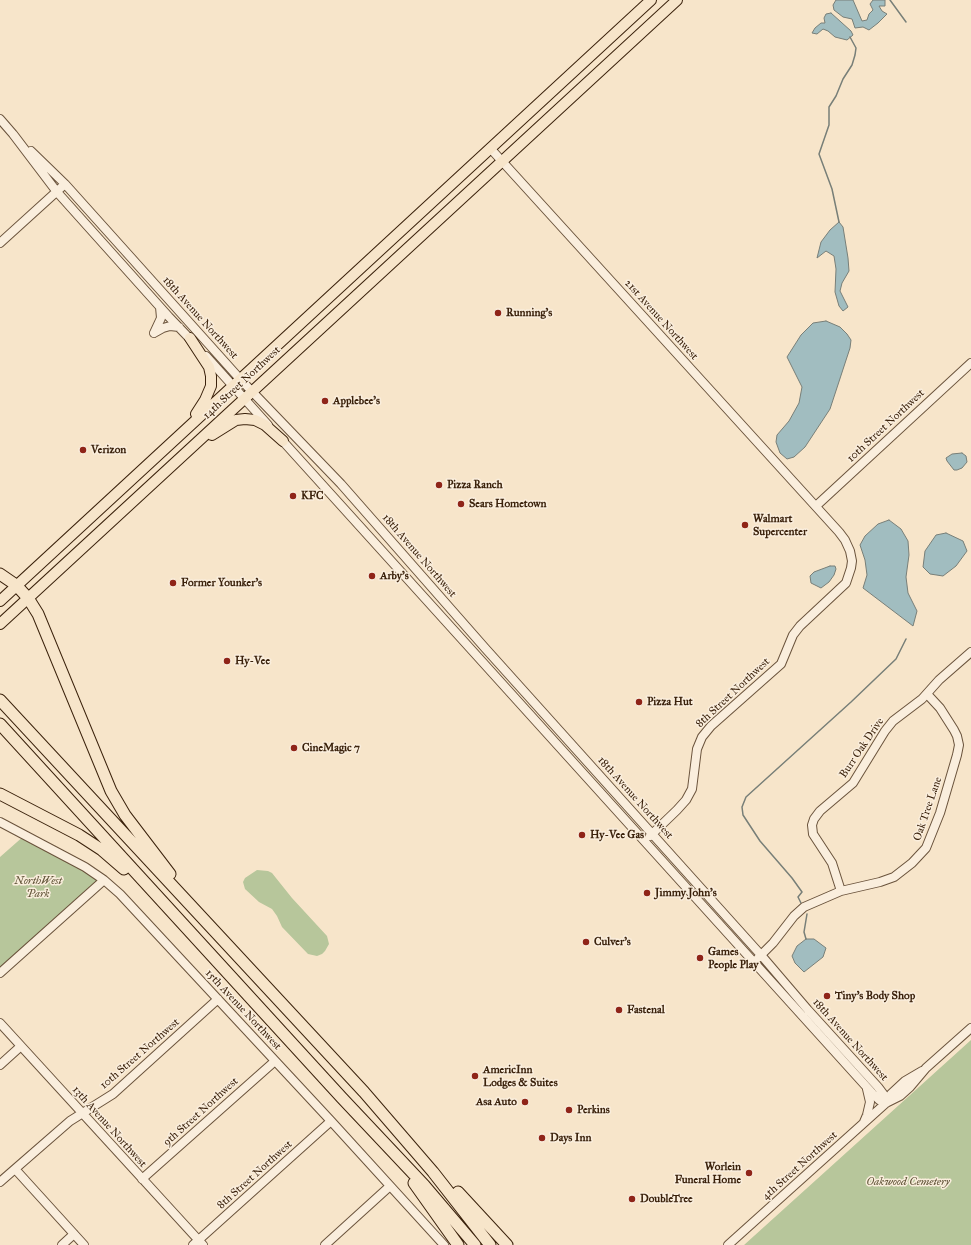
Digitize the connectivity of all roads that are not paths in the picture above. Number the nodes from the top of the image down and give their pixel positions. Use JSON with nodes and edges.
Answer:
{"nodes":[{"id":1,"x":651,"y":0,"type":"edge"},
{"id":2,"x":677,"y":0,"type":"edge"},
{"id":3,"x":0,"y":119,"type":"edge"},
{"id":4,"x":13,"y":134,"type":"junction"},
{"id":5,"x":490,"y":148,"type":"junction"},
{"id":6,"x":501,"y":161,"type":"junction"},
{"id":7,"x":65,"y":184,"type":"junction"},
{"id":8,"x":57,"y":192,"type":"junction"},
{"id":9,"x":0,"y":243,"type":"edge"},
{"id":10,"x":163,"y":316,"type":"junction"},
{"id":11,"x":185,"y":318,"type":"junction"},
{"id":12,"x":179,"y":327,"type":"junction"},
{"id":13,"x":190,"y":338,"type":"junction"},
{"id":14,"x":971,"y":363,"type":"edge"},
{"id":15,"x":240,"y":379,"type":"junction"},
{"id":16,"x":232,"y":386,"type":"junction"},
{"id":17,"x":252,"y":391,"type":"junction"},
{"id":18,"x":243,"y":398,"type":"junction"},
{"id":19,"x":283,"y":441,"type":"junction"},
{"id":20,"x":164,"y":449,"type":"junction"},
{"id":21,"x":175,"y":462,"type":"junction"},
{"id":22,"x":816,"y":506,"type":"junction"},
{"id":23,"x":0,"y":574,"type":"edge"},
{"id":24,"x":16,"y":586,"type":"junction"},
{"id":25,"x":28,"y":598,"type":"junction"},
{"id":26,"x":0,"y":601,"type":"edge"},
{"id":27,"x":0,"y":624,"type":"edge"},
{"id":28,"x":971,"y":652,"type":"edge"},
{"id":29,"x":927,"y":694,"type":"junction"},
{"id":30,"x":0,"y":700,"type":"edge"},
{"id":31,"x":0,"y":724,"type":"edge"},
{"id":32,"x":0,"y":794,"type":"edge"},
{"id":33,"x":0,"y":822,"type":"edge"},
{"id":34,"x":653,"y":834,"type":"junction"},
{"id":35,"x":644,"y":842,"type":"junction"},
{"id":36,"x":104,"y":880,"type":"junction"},
{"id":37,"x":841,"y":892,"type":"junction"},
{"id":38,"x":229,"y":946,"type":"junction"},
{"id":39,"x":761,"y":955,"type":"junction"},
{"id":40,"x":215,"y":959,"type":"junction"},
{"id":41,"x":753,"y":963,"type":"junction"},
{"id":42,"x":0,"y":973,"type":"edge"},
{"id":43,"x":218,"y":999,"type":"junction"},
{"id":44,"x":805,"y":1013,"type":"junction"},
{"id":45,"x":0,"y":1023,"type":"edge"},
{"id":46,"x":971,"y":1028,"type":"edge"},
{"id":47,"x":21,"y":1046,"type":"junction"},
{"id":48,"x":275,"y":1061,"type":"junction"},
{"id":49,"x":0,"y":1064,"type":"edge"},
{"id":50,"x":926,"y":1068,"type":"junction"},
{"id":51,"x":867,"y":1088,"type":"junction"},
{"id":52,"x":878,"y":1088,"type":"junction"},
{"id":53,"x":895,"y":1090,"type":"junction"},
{"id":54,"x":886,"y":1103,"type":"junction"},
{"id":55,"x":82,"y":1112,"type":"junction"},
{"id":56,"x":332,"y":1121,"type":"junction"},
{"id":57,"x":862,"y":1125,"type":"junction"},
{"id":58,"x":384,"y":1142,"type":"junction"},
{"id":59,"x":408,"y":1142,"type":"junction"},
{"id":60,"x":15,"y":1169,"type":"junction"},
{"id":61,"x":142,"y":1179,"type":"junction"},
{"id":62,"x":0,"y":1182,"type":"edge"},
{"id":63,"x":390,"y":1186,"type":"junction"},
{"id":64,"x":74,"y":1234,"type":"junction"},
{"id":65,"x":198,"y":1243,"type":"edge"},
{"id":66,"x":62,"y":1245,"type":"edge"},
{"id":67,"x":84,"y":1245,"type":"edge"},
{"id":68,"x":325,"y":1245,"type":"edge"},
{"id":69,"x":444,"y":1245,"type":"edge"},
{"id":70,"x":458,"y":1245,"type":"edge"},
{"id":71,"x":474,"y":1245,"type":"edge"},
{"id":72,"x":490,"y":1245,"type":"edge"},
{"id":73,"x":507,"y":1245,"type":"edge"},
{"id":74,"x":728,"y":1245,"type":"edge"}],
"edges":[{"from":1,"to":5,"type":"main road","name":"14th Street Northwest"},
{"from":2,"to":6,"type":"main road","name":"14th Street Northwest"},
{"from":3,"to":4,"type":"street","name":"18th Avenue Northwest"},
{"from":4,"to":7,"type":"street","name":"18th Avenue Northwest"},
{"from":4,"to":8,"type":"street","name":"18th Avenue Northwest"},
{"from":5,"to":6,"type":"street","name":"21st Avenue Northwest"},
{"from":5,"to":15,"type":"main road","name":"14th Street Northwest"},
{"from":6,"to":17,"type":"main road","name":"14th Street Northwest"},
{"from":6,"to":22,"type":"street","name":"21st Avenue Northwest"},
{"from":7,"to":8,"type":"street"},
{"from":7,"to":11,"type":"street","name":"18th Avenue Northwest"},
{"from":8,"to":9,"type":"street"},
{"from":8,"to":10,"type":"street","name":"18th Avenue Northwest"},
{"from":10,"to":11,"type":"street"},
{"from":10,"to":12,"type":"street","name":"18th Avenue Northwest"},
{"from":10,"to":12,"type":"street"},
{"from":11,"to":15,"type":"street","name":"18th Avenue Northwest"},
{"from":12,"to":13,"type":"street","name":"18th Avenue Northwest"},
{"from":13,"to":16,"type":"street","name":"18th Avenue Northwest"},
{"from":13,"to":20,"type":"main road"},
{"from":14,"to":22,"type":"street","name":"10th Street Northwest"},
{"from":15,"to":16,"type":"main road","name":"14th Street Northwest"},
{"from":15,"to":17,"type":"street","name":"18th Avenue Northwest"},
{"from":16,"to":18,"type":"street","name":"18th Avenue Northwest"},
{"from":16,"to":20,"type":"main road","name":"14th Street Northwest"},
{"from":17,"to":18,"type":"main road","name":"14th Street Northwest"},
{"from":17,"to":34,"type":"street","name":"18th Avenue Northwest"},
{"from":18,"to":19,"type":"street","name":"18th Avenue Northwest"},
{"from":18,"to":21,"type":"main road","name":"14th Street Northwest"},
{"from":19,"to":21,"type":"main road"},
{"from":19,"to":35,"type":"street","name":"18th Avenue Northwest"},
{"from":20,"to":24,"type":"main road","name":"14th Street Northwest"},
{"from":21,"to":25,"type":"main road","name":"14th Street Northwest"},
{"from":22,"to":34,"type":"street","name":"8th Street Northwest"},
{"from":23,"to":24,"type":"highway"},
{"from":24,"to":25,"type":"highway"},
{"from":24,"to":26,"type":"main road","name":"14th Street Northwest"},
{"from":25,"to":27,"type":"main road","name":"14th Street Northwest"},
{"from":25,"to":38,"type":"highway"},
{"from":28,"to":29,"type":"street","name":"Burr Oak Drive"},
{"from":29,"to":37,"type":"street","name":"Burr Oak Drive"},
{"from":29,"to":37,"type":"street","name":"Oak Tree Lane"},
{"from":30,"to":38,"type":"highway"},
{"from":31,"to":40,"type":"highway"},
{"from":32,"to":40,"type":"highway"},
{"from":33,"to":36,"type":"street","name":"15th Avenue Northwest"},
{"from":34,"to":35,"type":"street","name":"8th Street Northwest"},
{"from":34,"to":39,"type":"street","name":"18th Avenue Northwest"},
{"from":35,"to":41,"type":"street","name":"18th Avenue Northwest"},
{"from":36,"to":42,"type":"street"},
{"from":36,"to":43,"type":"street","name":"15th Avenue Northwest"},
{"from":37,"to":39,"type":"street","name":"Oak Tree Lane"},
{"from":38,"to":59,"type":"highway"},
{"from":39,"to":41,"type":"street","name":"Oak Tree Lane"},
{"from":39,"to":44,"type":"street","name":"18th Avenue Northwest"},
{"from":40,"to":58,"type":"highway"},
{"from":41,"to":44,"type":"street","name":"18th Avenue Northwest"},
{"from":43,"to":48,"type":"street","name":"15th Avenue Northwest"},
{"from":43,"to":55,"type":"street","name":"10th Street Northwest"},
{"from":44,"to":51,"type":"street","name":"18th Avenue Northwest"},
{"from":44,"to":52,"type":"street","name":"18th Avenue Northwest"},
{"from":45,"to":47,"type":"street","name":"13th Avenue Northwest"},
{"from":46,"to":50,"type":"street","name":"4th Street Northwest"},
{"from":47,"to":49,"type":"street"},
{"from":47,"to":55,"type":"street","name":"13th Avenue Northwest"},
{"from":48,"to":56,"type":"street","name":"15th Avenue Northwest"},
{"from":48,"to":61,"type":"street","name":"9th Street Northwest"},
{"from":50,"to":53,"type":"street","name":"4th Street Northwest"},
{"from":50,"to":54,"type":"street","name":"4th Street Northwest"},
{"from":51,"to":54,"type":"street","name":"18th Avenue Northwest"},
{"from":51,"to":57,"type":"street"},
{"from":52,"to":53,"type":"street"},
{"from":52,"to":54,"type":"street","name":"18th Avenue Northwest"},
{"from":53,"to":54,"type":"street","name":"4th Street Northwest"},
{"from":54,"to":57,"type":"street","name":"4th Street Northwest"},
{"from":55,"to":60,"type":"street","name":"10th Street Northwest"},
{"from":55,"to":61,"type":"street","name":"13th Avenue Northwest"},
{"from":56,"to":63,"type":"street","name":"15th Avenue Northwest"},
{"from":56,"to":65,"type":"street","name":"8th Street Northwest"},
{"from":57,"to":74,"type":"street","name":"4th Street Northwest"},
{"from":58,"to":70,"type":"highway"},
{"from":58,"to":71,"type":"highway"},
{"from":59,"to":72,"type":"highway"},
{"from":59,"to":73,"type":"highway"},
{"from":60,"to":62,"type":"street","name":"10th Street Northwest"},
{"from":60,"to":64,"type":"street"},
{"from":61,"to":65,"type":"street","name":"13th Avenue Northwest"},
{"from":63,"to":68,"type":"street"},
{"from":63,"to":69,"type":"street","name":"15th Avenue Northwest"},
{"from":64,"to":66,"type":"street"},
{"from":64,"to":67,"type":"street"}]}
